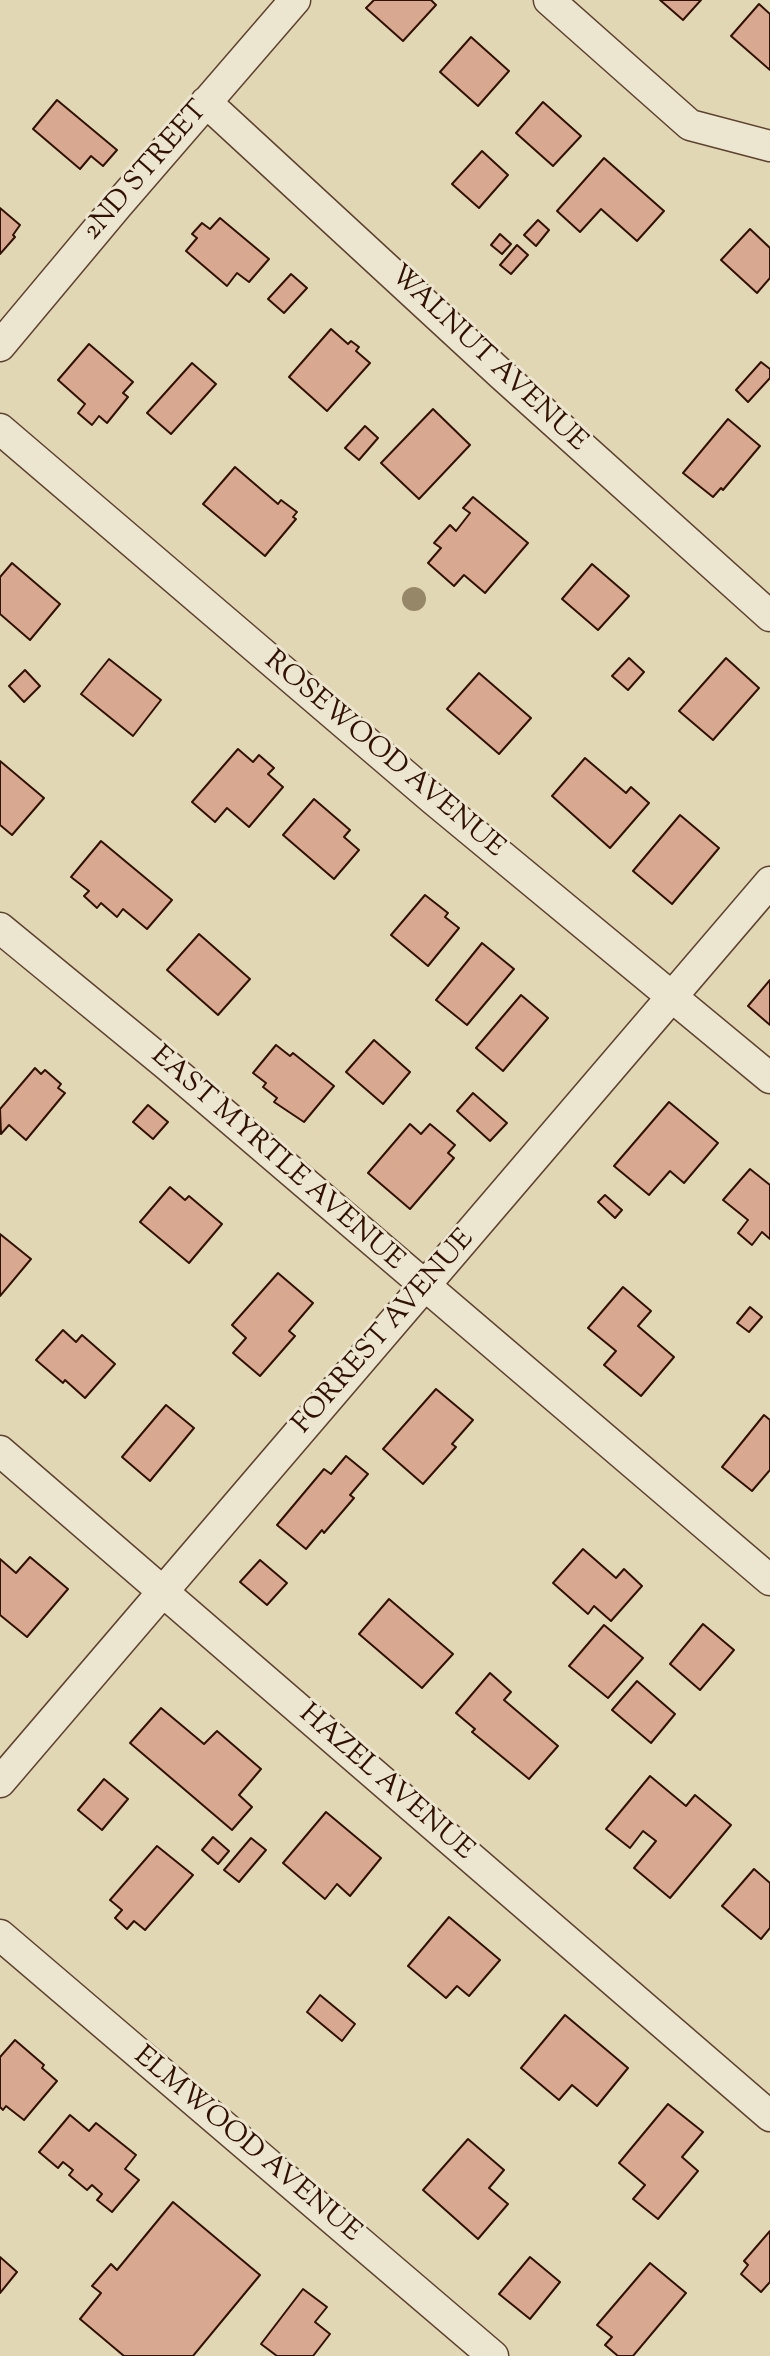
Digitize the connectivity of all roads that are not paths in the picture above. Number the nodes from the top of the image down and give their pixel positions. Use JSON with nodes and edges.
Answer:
{"nodes":[{"id":1,"x":295,"y":0,"type":"edge"},
{"id":2,"x":549,"y":0,"type":"edge"},
{"id":3,"x":206,"y":102,"type":"junction"},
{"id":4,"x":770,"y":146,"type":"edge"},
{"id":5,"x":0,"y":346,"type":"edge"},
{"id":6,"x":0,"y":429,"type":"edge"},
{"id":7,"x":770,"y":616,"type":"edge"},
{"id":8,"x":770,"y":882,"type":"edge"},
{"id":9,"x":0,"y":928,"type":"edge"},
{"id":10,"x":672,"y":997,"type":"junction"},
{"id":11,"x":770,"y":1078,"type":"edge"},
{"id":12,"x":425,"y":1286,"type":"junction"},
{"id":13,"x":0,"y":1451,"type":"edge"},
{"id":14,"x":770,"y":1580,"type":"edge"},
{"id":15,"x":163,"y":1592,"type":"junction"},
{"id":16,"x":0,"y":1782,"type":"edge"},
{"id":17,"x":0,"y":1935,"type":"edge"},
{"id":18,"x":770,"y":2116,"type":"edge"},
{"id":19,"x":493,"y":2356,"type":"edge"}],
"edges":[{"from":1,"to":3,"type":"street","name":"2ND STREET"},
{"from":2,"to":4,"type":"street"},
{"from":3,"to":5,"type":"street","name":"2ND STREET"},
{"from":3,"to":7,"type":"street","name":"WALNUT AVENUE"},
{"from":6,"to":10,"type":"street","name":"ROSEWOOD AVENUE"},
{"from":8,"to":10,"type":"street","name":"FORREST AVENUE"},
{"from":9,"to":12,"type":"street","name":"EAST MYRTLE AVENUE"},
{"from":10,"to":11,"type":"street","name":"ROSEWOOD AVENUE"},
{"from":10,"to":12,"type":"street","name":"FORREST AVENUE"},
{"from":12,"to":14,"type":"street","name":"EAST MYRTLE AVENUE"},
{"from":12,"to":15,"type":"street","name":"FORREST AVENUE"},
{"from":13,"to":15,"type":"street","name":"HAZEL AVENUE"},
{"from":15,"to":16,"type":"street","name":"FORREST AVENUE"},
{"from":15,"to":18,"type":"street","name":"HAZEL AVENUE"},
{"from":17,"to":19,"type":"street","name":"ELMWOOD AVENUE"}]}
